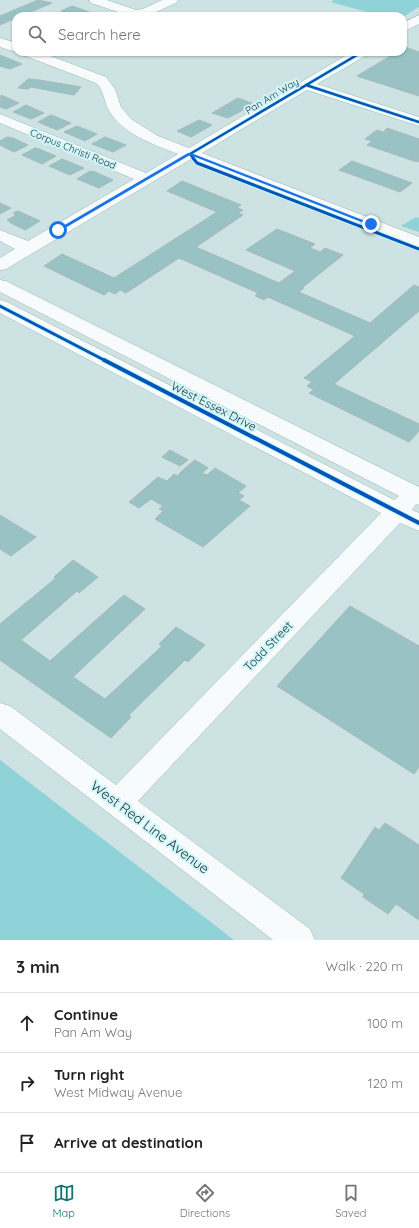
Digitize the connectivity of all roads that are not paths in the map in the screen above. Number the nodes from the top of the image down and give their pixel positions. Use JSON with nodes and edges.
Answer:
{"nodes":[{"id":1,"x":95,"y":0,"type":"edge"},
{"id":2,"x":172,"y":0,"type":"edge"},
{"id":3,"x":125,"y":12,"type":"edge"},
{"id":4,"x":146,"y":12,"type":"edge"},
{"id":5,"x":419,"y":19,"type":"edge"},
{"id":6,"x":407,"y":26,"type":"edge"},
{"id":7,"x":0,"y":42,"type":"edge"},
{"id":8,"x":12,"y":46,"type":"edge"},
{"id":9,"x":44,"y":56,"type":"edge"},
{"id":10,"x":355,"y":56,"type":"edge"},
{"id":11,"x":306,"y":85,"type":"junction"},
{"id":12,"x":0,"y":118,"type":"edge"},
{"id":13,"x":419,"y":122,"type":"edge"},
{"id":14,"x":190,"y":154,"type":"junction"},
{"id":15,"x":147,"y":179,"type":"junction"},
{"id":16,"x":0,"y":235,"type":"edge"},
{"id":17,"x":419,"y":243,"type":"edge"},
{"id":18,"x":28,"y":248,"type":"junction"},
{"id":19,"x":0,"y":264,"type":"edge"},
{"id":20,"x":0,"y":285,"type":"edge"},
{"id":21,"x":0,"y":306,"type":"edge"},
{"id":22,"x":118,"y":345,"type":"junction"},
{"id":23,"x":99,"y":358,"type":"junction"},
{"id":24,"x":236,"y":404,"type":"junction"},
{"id":25,"x":217,"y":419,"type":"junction"},
{"id":26,"x":414,"y":503,"type":"edge"},
{"id":27,"x":0,"y":714,"type":"edge"},
{"id":28,"x":117,"y":803,"type":"junction"},
{"id":29,"x":299,"y":940,"type":"edge"}],
"edges":[{"from":1,"to":3,"type":"street"},
{"from":2,"to":4,"type":"street"},
{"from":5,"to":6,"type":"street"},
{"from":7,"to":8,"type":"street"},
{"from":9,"to":14,"type":"street"},
{"from":10,"to":11,"type":"street","name":"Pan Am Way"},
{"from":11,"to":13,"type":"street"},
{"from":11,"to":14,"type":"street","name":"Pan Am Way"},
{"from":12,"to":15,"type":"street","name":"Corpus Christi Road"},
{"from":14,"to":15,"type":"street","name":"Pan Am Way"},
{"from":14,"to":17,"type":"street"},
{"from":15,"to":18,"type":"street","name":"Pan Am Way"},
{"from":16,"to":18,"type":"street"},
{"from":18,"to":19,"type":"street","name":"Pan Am Way"},
{"from":20,"to":22,"type":"street","name":"West Essex Drive"},
{"from":21,"to":23,"type":"street","name":"West Essex Drive"},
{"from":22,"to":23,"type":"street"},
{"from":22,"to":24,"type":"street","name":"West Essex Drive"},
{"from":23,"to":25,"type":"street","name":"West Essex Drive"},
{"from":24,"to":25,"type":"street"},
{"from":24,"to":26,"type":"street","name":"West Essex Drive"},
{"from":25,"to":26,"type":"street","name":"West Essex Drive"},
{"from":26,"to":28,"type":"street","name":"Todd Street"},
{"from":27,"to":28,"type":"street","name":"West Red Line Avenue"},
{"from":28,"to":29,"type":"street","name":"West Red Line Avenue"}]}
